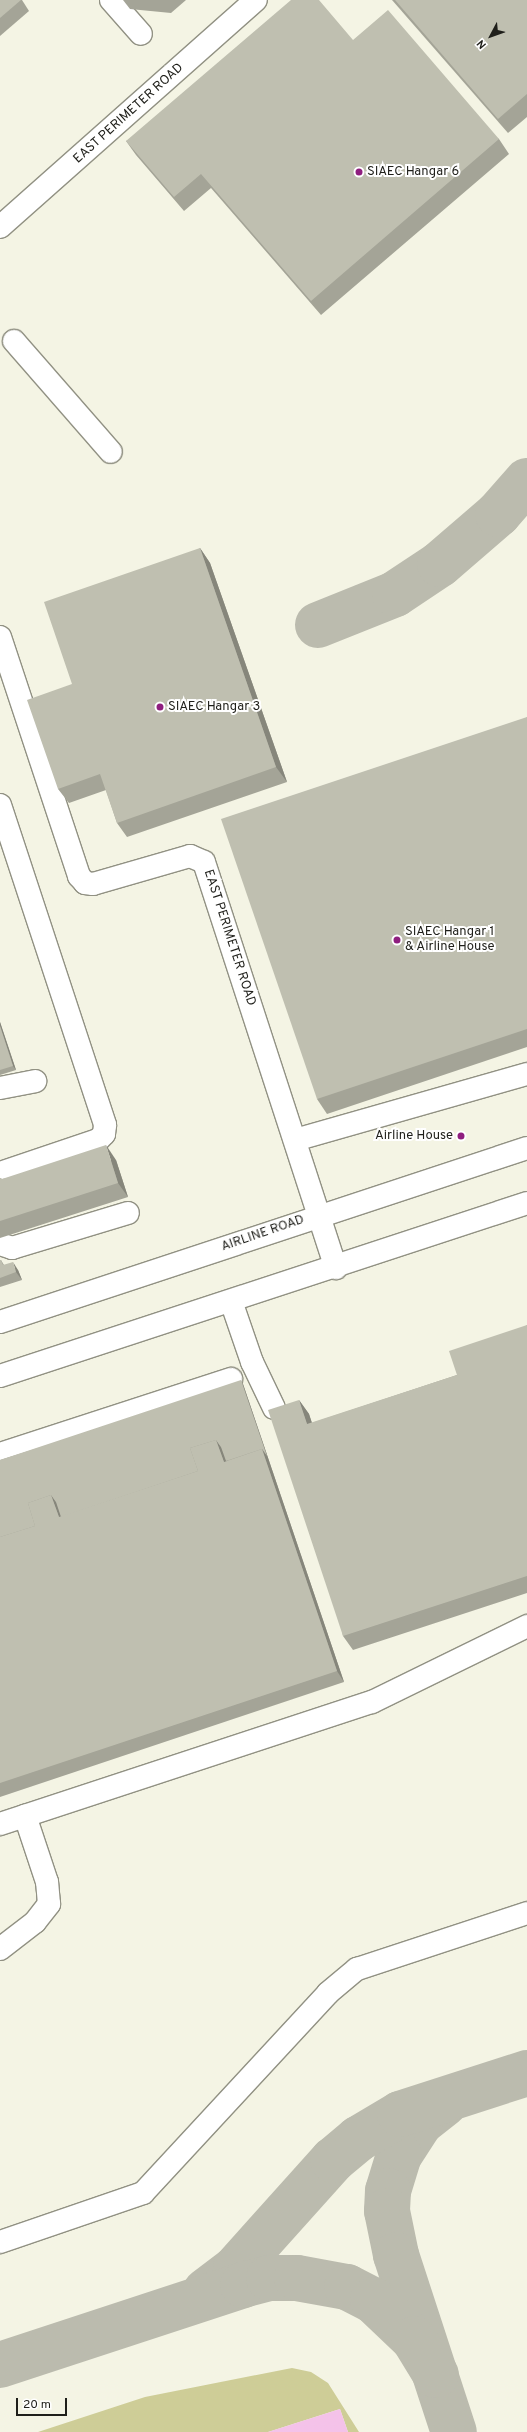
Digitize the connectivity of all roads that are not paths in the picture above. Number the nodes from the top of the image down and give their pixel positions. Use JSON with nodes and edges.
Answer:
{"nodes":[{"id":1,"x":111,"y":0,"type":"edge"},
{"id":2,"x":256,"y":0,"type":"edge"},
{"id":3,"x":141,"y":34,"type":"dead end"},
{"id":4,"x":0,"y":227,"type":"edge"},
{"id":5,"x":14,"y":341,"type":"dead end"},
{"id":6,"x":111,"y":452,"type":"dead end"},
{"id":7,"x":0,"y":636,"type":"edge"},
{"id":8,"x":0,"y":805,"type":"edge"},
{"id":9,"x":527,"y":1074,"type":"edge"},
{"id":10,"x":35,"y":1081,"type":"dead end"},
{"id":11,"x":0,"y":1088,"type":"edge"},
{"id":12,"x":295,"y":1140,"type":"junction"},
{"id":13,"x":527,"y":1148,"type":"edge"},
{"id":14,"x":0,"y":1173,"type":"edge"},
{"id":15,"x":527,"y":1202,"type":"edge"},
{"id":16,"x":128,"y":1213,"type":"dead end"},
{"id":17,"x":320,"y":1215,"type":"junction"},
{"id":18,"x":0,"y":1244,"type":"edge"},
{"id":19,"x":336,"y":1268,"type":"junction"},
{"id":20,"x":231,"y":1301,"type":"junction"},
{"id":21,"x":0,"y":1322,"type":"edge"},
{"id":22,"x":0,"y":1376,"type":"edge"},
{"id":23,"x":231,"y":1379,"type":"dead end"},
{"id":24,"x":274,"y":1408,"type":"edge"},
{"id":25,"x":0,"y":1454,"type":"edge"},
{"id":26,"x":527,"y":1626,"type":"edge"},
{"id":27,"x":25,"y":1816,"type":"junction"},
{"id":28,"x":0,"y":1824,"type":"edge"},
{"id":29,"x":527,"y":1913,"type":"edge"},
{"id":30,"x":0,"y":1949,"type":"edge"},
{"id":31,"x":0,"y":2242,"type":"edge"}],
"edges":[{"from":1,"to":3,"type":"lane"},
{"from":2,"to":4,"type":"lane","name":"EAST PERIMETER ROAD"},
{"from":5,"to":6,"type":"lane"},
{"from":7,"to":12,"type":"lane","name":"EAST PERIMETER ROAD"},
{"from":8,"to":14,"type":"lane"},
{"from":9,"to":12,"type":"lane"},
{"from":10,"to":11,"type":"lane"},
{"from":12,"to":17,"type":"lane","name":"EAST PERIMETER ROAD"},
{"from":13,"to":17,"type":"lane","name":"AIRLINE ROAD"},
{"from":15,"to":19,"type":"lane"},
{"from":16,"to":18,"type":"lane"},
{"from":17,"to":19,"type":"lane","name":"EAST PERIMETER ROAD"},
{"from":17,"to":21,"type":"lane","name":"AIRLINE ROAD"},
{"from":19,"to":20,"type":"lane"},
{"from":20,"to":22,"type":"lane"},
{"from":20,"to":24,"type":"lane"},
{"from":23,"to":25,"type":"lane"},
{"from":26,"to":27,"type":"lane"},
{"from":27,"to":28,"type":"lane"},
{"from":27,"to":30,"type":"lane"},
{"from":29,"to":31,"type":"lane"}]}
